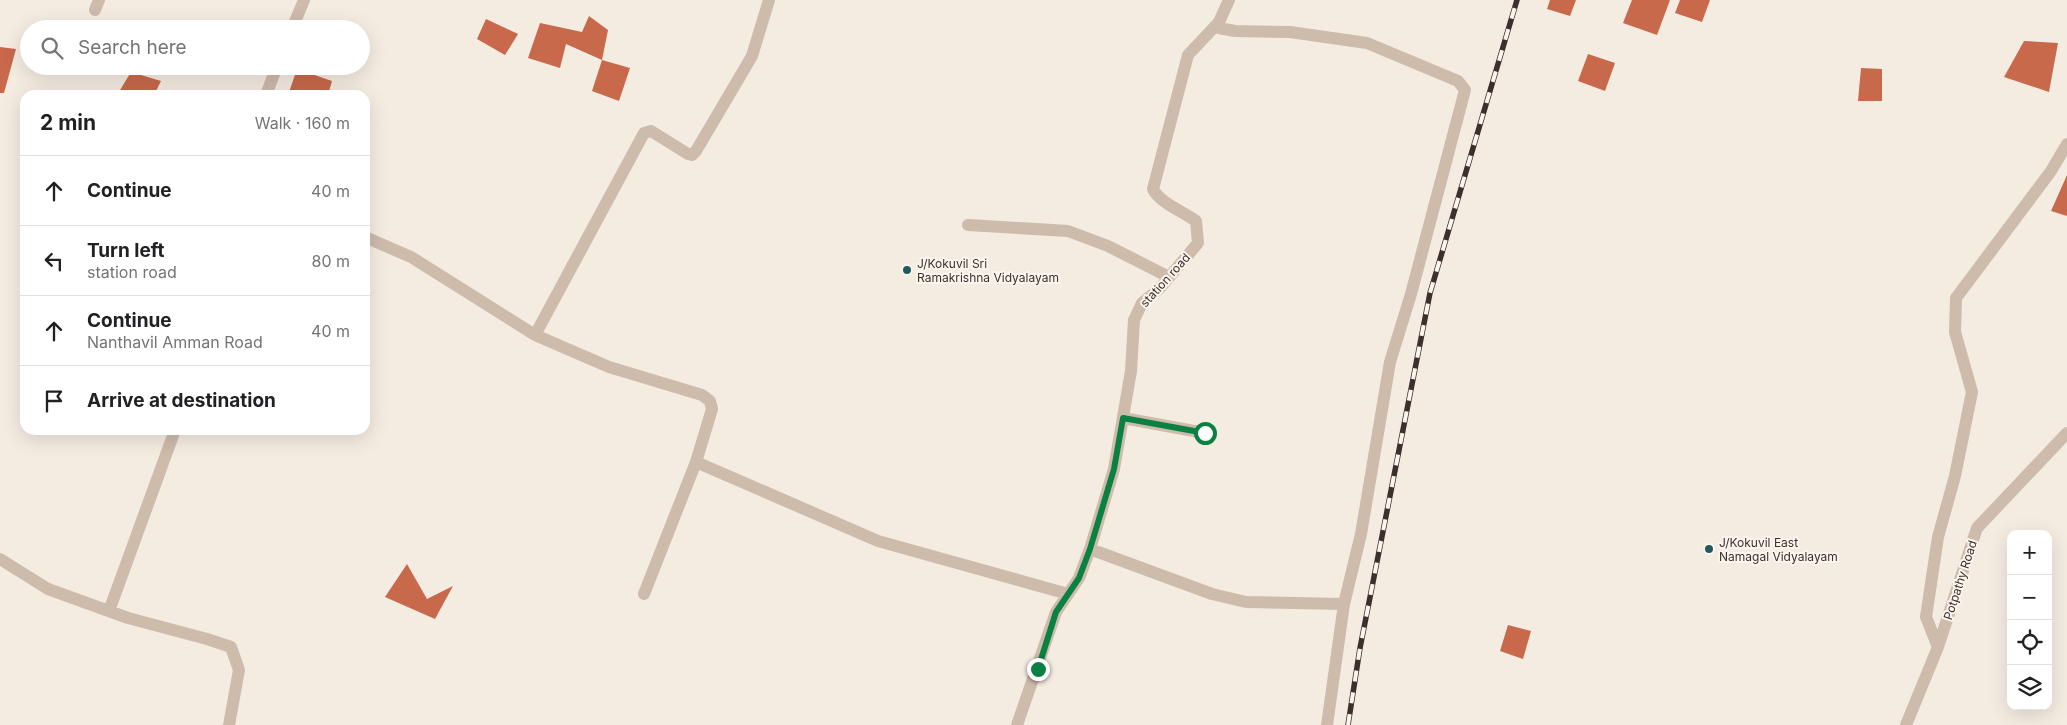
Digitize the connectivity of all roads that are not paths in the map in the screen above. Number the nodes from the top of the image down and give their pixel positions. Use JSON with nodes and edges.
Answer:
{"nodes":[{"id":1,"x":304,"y":0,"type":"edge"},
{"id":2,"x":769,"y":0,"type":"edge"},
{"id":3,"x":1229,"y":0,"type":"edge"},
{"id":4,"x":296,"y":20,"type":"edge"},
{"id":5,"x":1219,"y":22,"type":"junction"},
{"id":6,"x":274,"y":75,"type":"edge"},
{"id":7,"x":268,"y":90,"type":"edge"},
{"id":8,"x":2067,"y":144,"type":"edge"},
{"id":9,"x":968,"y":225,"type":"dead end"},
{"id":10,"x":370,"y":239,"type":"edge"},
{"id":11,"x":1169,"y":277,"type":"junction"},
{"id":12,"x":535,"y":335,"type":"junction"},
{"id":13,"x":1123,"y":418,"type":"junction"},
{"id":14,"x":1205,"y":433,"type":"dead end"},
{"id":15,"x":2067,"y":433,"type":"edge"},
{"id":16,"x":173,"y":435,"type":"edge"},
{"id":17,"x":696,"y":462,"type":"junction"},
{"id":18,"x":1090,"y":549,"type":"junction"},
{"id":19,"x":0,"y":559,"type":"edge"},
{"id":20,"x":644,"y":594,"type":"dead end"},
{"id":21,"x":1068,"y":594,"type":"junction"},
{"id":22,"x":1344,"y":604,"type":"junction"},
{"id":23,"x":109,"y":612,"type":"junction"},
{"id":24,"x":1938,"y":647,"type":"junction"},
{"id":25,"x":229,"y":725,"type":"edge"},
{"id":26,"x":1018,"y":725,"type":"edge"},
{"id":27,"x":1327,"y":725,"type":"edge"},
{"id":28,"x":1906,"y":725,"type":"edge"}],
"edges":[{"from":1,"to":4,"type":"street"},
{"from":2,"to":12,"type":"street"},
{"from":3,"to":5,"type":"street","name":"station road"},
{"from":5,"to":11,"type":"street","name":"station road"},
{"from":5,"to":22,"type":"street"},
{"from":6,"to":7,"type":"street"},
{"from":8,"to":24,"type":"street"},
{"from":9,"to":11,"type":"street"},
{"from":10,"to":12,"type":"street"},
{"from":11,"to":13,"type":"street","name":"station road"},
{"from":12,"to":17,"type":"street"},
{"from":13,"to":14,"type":"street"},
{"from":13,"to":18,"type":"street","name":"station road"},
{"from":15,"to":24,"type":"street","name":"Potpathy Road"},
{"from":16,"to":23,"type":"street"},
{"from":17,"to":20,"type":"street"},
{"from":17,"to":21,"type":"street"},
{"from":18,"to":21,"type":"street","name":"station road"},
{"from":18,"to":22,"type":"street"},
{"from":19,"to":23,"type":"street"},
{"from":21,"to":26,"type":"street","name":"station road"},
{"from":22,"to":27,"type":"street"},
{"from":23,"to":25,"type":"street"},
{"from":24,"to":28,"type":"street","name":"Potpathy Road"}]}
